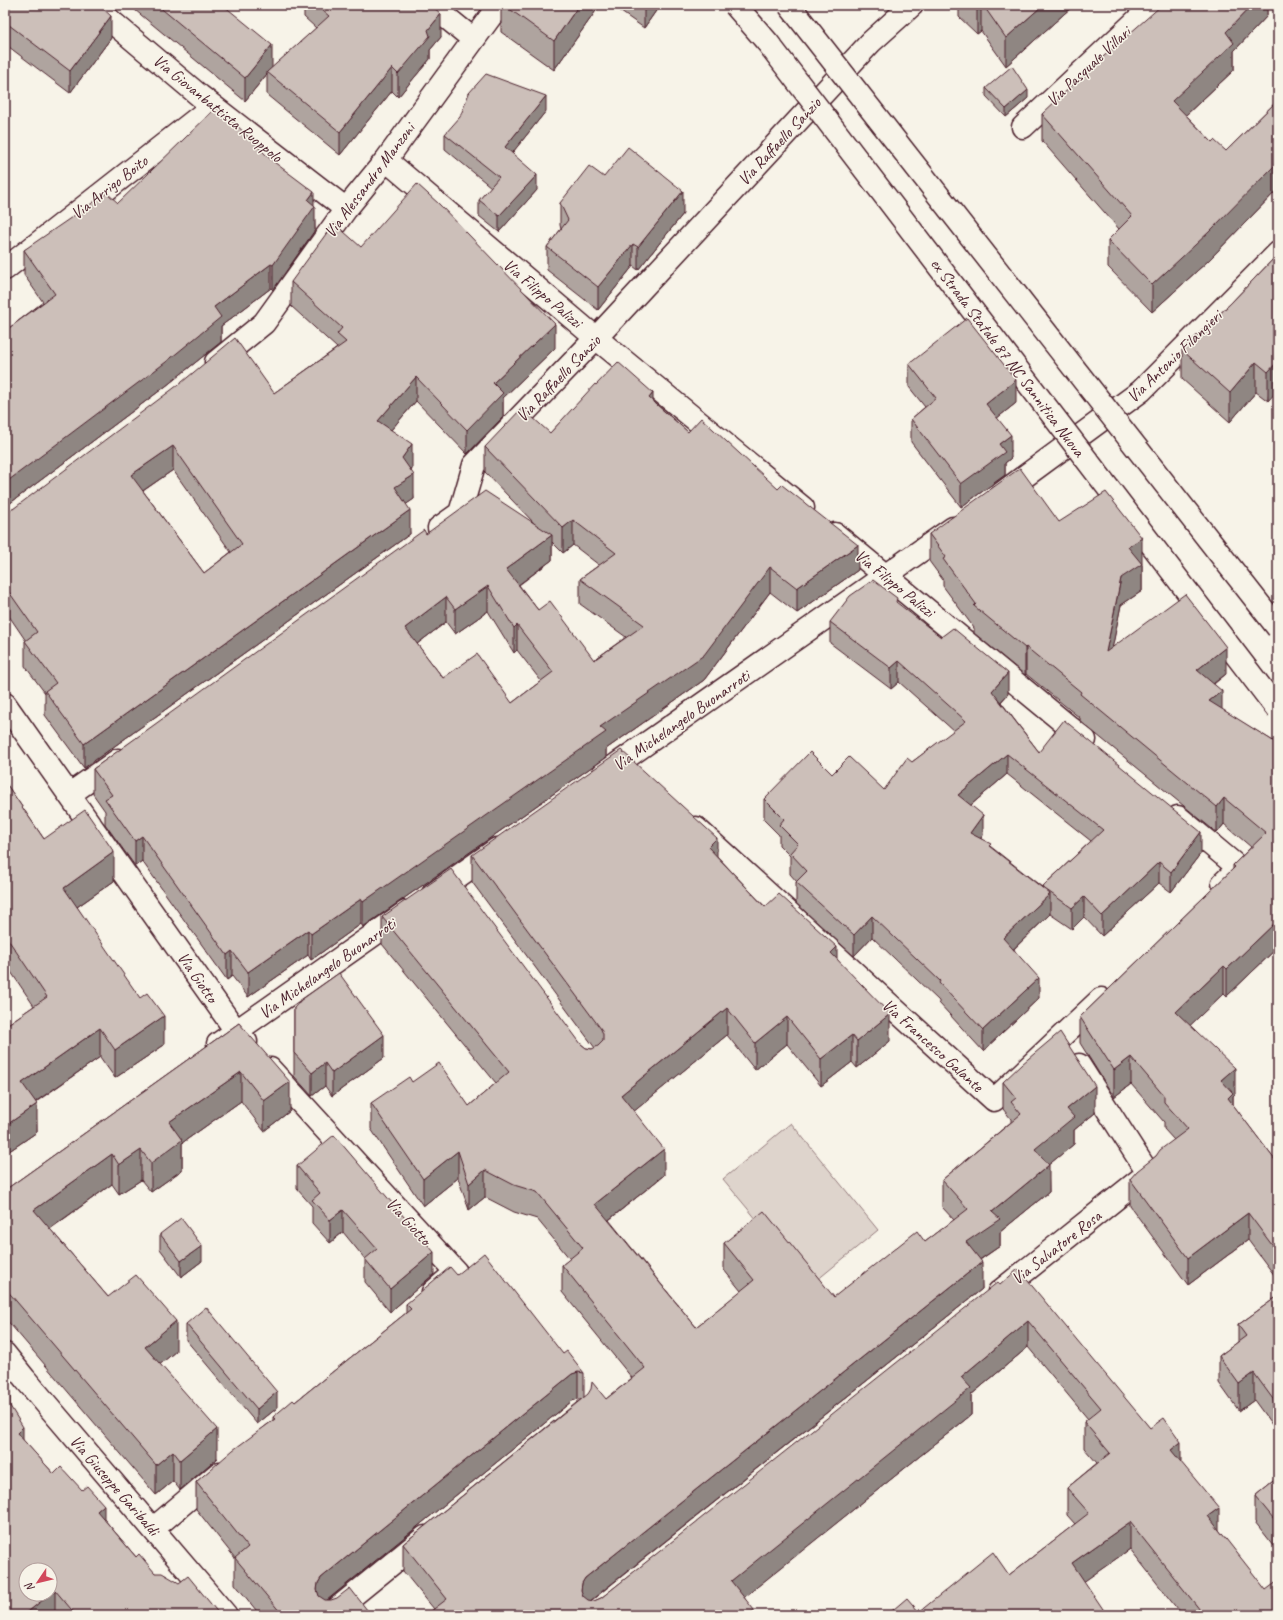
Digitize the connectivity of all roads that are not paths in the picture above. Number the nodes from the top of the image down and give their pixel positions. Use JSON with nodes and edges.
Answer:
{"nodes":[{"id":1,"x":92,"y":5,"type":"edge"},
{"id":2,"x":430,"y":5,"type":"edge"},
{"id":3,"x":499,"y":5,"type":"edge"},
{"id":4,"x":735,"y":5,"type":"edge"},
{"id":5,"x":790,"y":5,"type":"edge"},
{"id":6,"x":912,"y":5,"type":"edge"},
{"id":7,"x":1153,"y":5,"type":"edge"},
{"id":8,"x":473,"y":39,"type":"junction"},
{"id":9,"x":213,"y":106,"type":"junction"},
{"id":10,"x":1023,"y":127,"type":"dead end"},
{"id":11,"x":386,"y":160,"type":"junction"},
{"id":12,"x":346,"y":209,"type":"junction"},
{"id":13,"x":1278,"y":253,"type":"edge"},
{"id":14,"x":5,"y":269,"type":"edge"},
{"id":15,"x":596,"y":338,"type":"junction"},
{"id":16,"x":198,"y":377,"type":"edge"},
{"id":17,"x":422,"y":540,"type":"edge"},
{"id":18,"x":887,"y":576,"type":"junction"},
{"id":19,"x":1278,"y":628,"type":"edge"},
{"id":20,"x":5,"y":704,"type":"edge"},
{"id":21,"x":1278,"y":710,"type":"edge"},
{"id":22,"x":134,"y":748,"type":"edge"},
{"id":23,"x":1099,"y":752,"type":"edge"},
{"id":24,"x":590,"y":784,"type":"edge"},
{"id":25,"x":70,"y":794,"type":"junction"},
{"id":26,"x":1160,"y":802,"type":"edge"},
{"id":27,"x":681,"y":815,"type":"edge"},
{"id":28,"x":512,"y":838,"type":"edge"},
{"id":29,"x":454,"y":879,"type":"junction"},
{"id":30,"x":1210,"y":895,"type":"edge"},
{"id":31,"x":468,"y":898,"type":"edge"},
{"id":32,"x":1113,"y":988,"type":"edge"},
{"id":33,"x":236,"y":1031,"type":"junction"},
{"id":34,"x":1061,"y":1038,"type":"junction"},
{"id":35,"x":204,"y":1054,"type":"edge"},
{"id":36,"x":986,"y":1302,"type":"edge"},
{"id":37,"x":420,"y":1303,"type":"edge"},
{"id":38,"x":5,"y":1354,"type":"edge"},
{"id":39,"x":232,"y":1462,"type":"edge"},
{"id":40,"x":439,"y":1526,"type":"edge"},
{"id":41,"x":153,"y":1529,"type":"junction"},
{"id":42,"x":226,"y":1615,"type":"edge"},
{"id":43,"x":329,"y":1615,"type":"edge"}],
"edges":[{"from":1,"to":9,"type":"main road","name":"Via Giovanbattista Ruoppolo"},
{"from":2,"to":8,"type":"main road"},
{"from":3,"to":8,"type":"main road","name":"Via Alessandro Manzoni"},
{"from":4,"to":21,"type":"main road","name":"ex Strada Statale 87 NC Sannitica Nuova","bridge":true},
{"from":5,"to":19,"type":"main road","bridge":true},
{"from":6,"to":15,"type":"main road","name":"Via Raffaello Sanzio"},
{"from":7,"to":10,"type":"main road","name":"Via Pasquale Villari"},
{"from":8,"to":11,"type":"main road","name":"Via Alessandro Manzoni"},
{"from":9,"to":12,"type":"main road","name":"Via Giovanbattista Ruoppolo"},
{"from":9,"to":14,"type":"main road","name":"Via Arrigo Boito"},
{"from":11,"to":12,"type":"main road","name":"Via Alessandro Manzoni"},
{"from":11,"to":15,"type":"main road","name":"Via Filippo Palizzi"},
{"from":12,"to":16,"type":"main road","name":"Via Alessandro Manzoni"},
{"from":13,"to":18,"type":"main road","name":"Via Antonio Filangieri"},
{"from":15,"to":17,"type":"main road","name":"Via Raffaello Sanzio"},
{"from":15,"to":18,"type":"main road","name":"Via Filippo Palizzi"},
{"from":18,"to":23,"type":"main road","name":"Via Filippo Palizzi"},
{"from":18,"to":24,"type":"main road","name":"Via Michelangelo Buonarroti"},
{"from":20,"to":25,"type":"main road","name":"Via Giotto"},
{"from":22,"to":25,"type":"main road"},
{"from":25,"to":33,"type":"main road","name":"Via Giotto"},
{"from":26,"to":30,"type":"main road"},
{"from":27,"to":34,"type":"main road","name":"Via Francesco Galante"},
{"from":28,"to":29,"type":"main road","name":"Via Michelangelo Buonarroti"},
{"from":29,"to":31,"type":"main road"},
{"from":29,"to":33,"type":"main road","name":"Via Michelangelo Buonarroti"},
{"from":32,"to":34,"type":"main road","name":"Via Francesco Galante"},
{"from":33,"to":35,"type":"main road","name":"Via Michelangelo Buonarroti"},
{"from":33,"to":37,"type":"main road","name":"Via Giotto"},
{"from":34,"to":36,"type":"main road","name":"Via Salvatore Rosa"},
{"from":38,"to":41,"type":"main road","name":"Via Giuseppe Garibaldi"},
{"from":39,"to":41,"type":"main road"},
{"from":40,"to":43,"type":"main road"},
{"from":41,"to":42,"type":"main road","name":"Via Giuseppe Garibaldi"}]}
